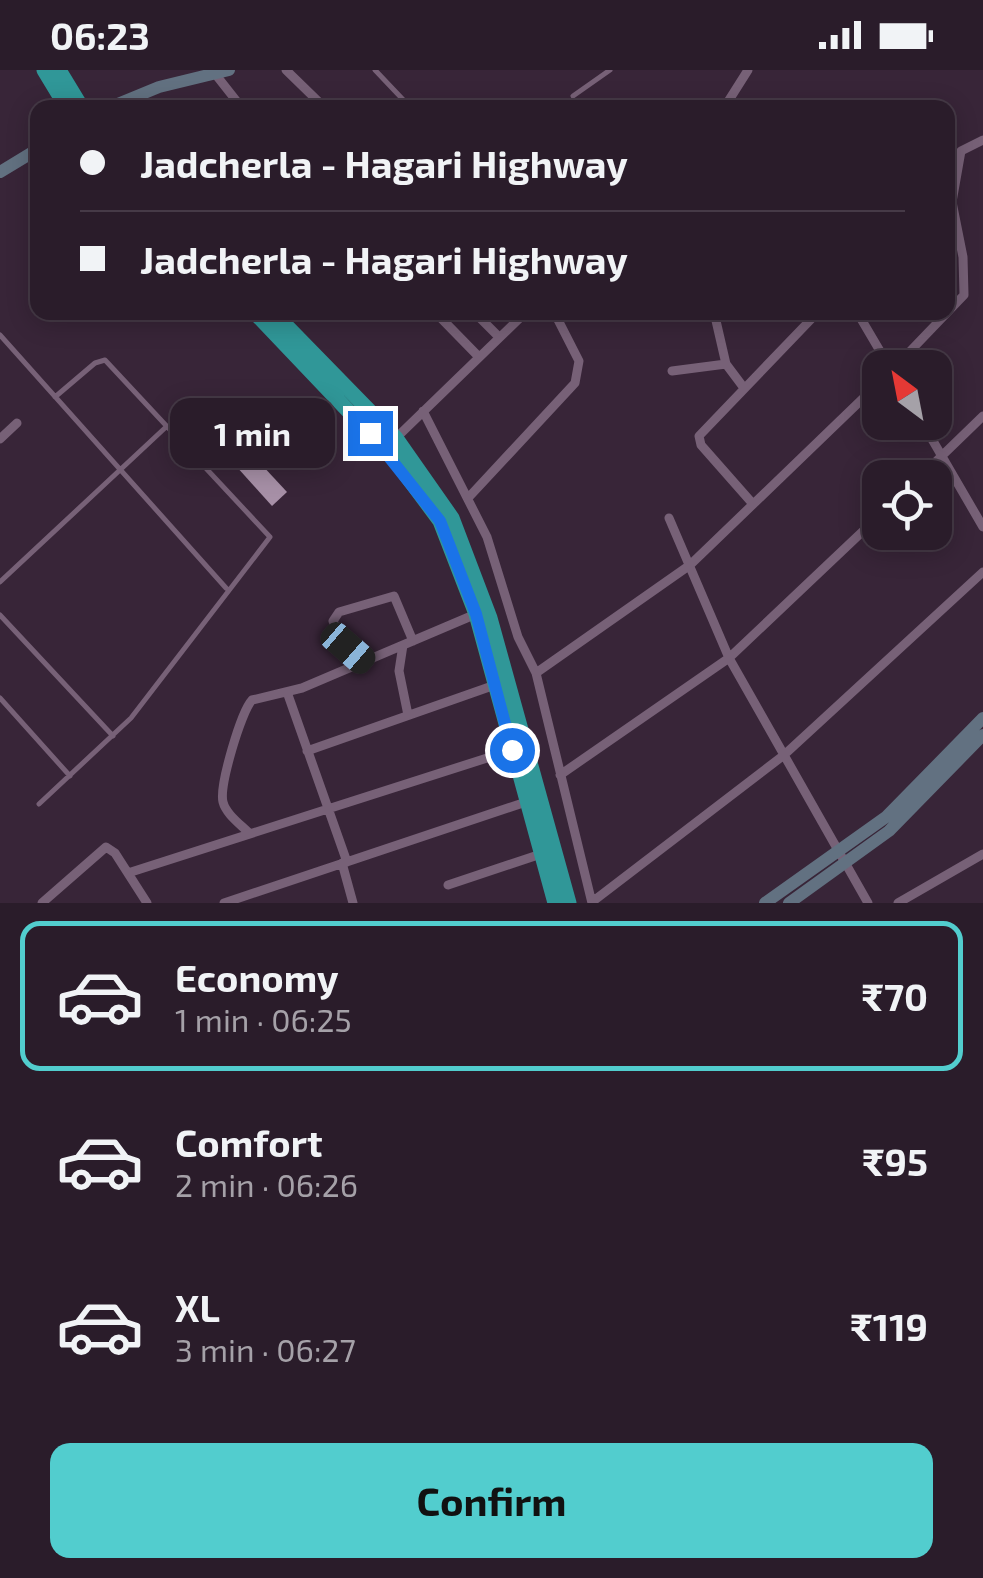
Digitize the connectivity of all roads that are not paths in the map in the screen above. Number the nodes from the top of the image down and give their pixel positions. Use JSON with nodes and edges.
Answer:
{"nodes":[{"id":1,"x":44,"y":70,"type":"edge"},
{"id":2,"x":59,"y":70,"type":"edge"},
{"id":3,"x":286,"y":70,"type":"edge"},
{"id":4,"x":375,"y":70,"type":"edge"},
{"id":5,"x":610,"y":70,"type":"edge"},
{"id":6,"x":748,"y":70,"type":"edge"},
{"id":7,"x":222,"y":73,"type":"edge"},
{"id":8,"x":573,"y":96,"type":"dead end"},
{"id":9,"x":63,"y":100,"type":"edge"},
{"id":10,"x":77,"y":100,"type":"edge"},
{"id":11,"x":127,"y":100,"type":"edge"},
{"id":12,"x":237,"y":100,"type":"edge"},
{"id":13,"x":318,"y":100,"type":"edge"},
{"id":14,"x":403,"y":100,"type":"edge"},
{"id":15,"x":729,"y":100,"type":"edge"},
{"id":16,"x":983,"y":140,"type":"edge"},
{"id":17,"x":30,"y":153,"type":"edge"},
{"id":18,"x":0,"y":172,"type":"edge"},
{"id":19,"x":955,"y":181,"type":"edge"},
{"id":20,"x":955,"y":209,"type":"edge"},
{"id":21,"x":955,"y":304,"type":"edge"},
{"id":22,"x":261,"y":320,"type":"edge"},
{"id":23,"x":281,"y":320,"type":"edge"},
{"id":24,"x":443,"y":320,"type":"edge"},
{"id":25,"x":482,"y":320,"type":"edge"},
{"id":26,"x":518,"y":320,"type":"edge"},
{"id":27,"x":558,"y":320,"type":"edge"},
{"id":28,"x":716,"y":320,"type":"edge"},
{"id":29,"x":810,"y":320,"type":"edge"},
{"id":30,"x":861,"y":320,"type":"edge"},
{"id":31,"x":939,"y":320,"type":"edge"},
{"id":32,"x":0,"y":335,"type":"edge"},
{"id":33,"x":500,"y":337,"type":"junction"},
{"id":34,"x":880,"y":350,"type":"edge"},
{"id":35,"x":910,"y":350,"type":"edge"},
{"id":36,"x":478,"y":356,"type":"junction"},
{"id":37,"x":726,"y":364,"type":"junction"},
{"id":38,"x":672,"y":371,"type":"dead end"},
{"id":39,"x":744,"y":388,"type":"junction"},
{"id":40,"x":54,"y":397,"type":"junction"},
{"id":41,"x":862,"y":399,"type":"edge"},
{"id":42,"x":424,"y":411,"type":"junction"},
{"id":43,"x":983,"y":417,"type":"edge"},
{"id":44,"x":17,"y":423,"type":"dead end"},
{"id":45,"x":167,"y":427,"type":"junction"},
{"id":46,"x":396,"y":438,"type":"junction"},
{"id":47,"x":0,"y":439,"type":"edge"},
{"id":48,"x":932,"y":440,"type":"edge"},
{"id":49,"x":941,"y":456,"type":"junction"},
{"id":50,"x":937,"y":460,"type":"edge"},
{"id":51,"x":119,"y":470,"type":"junction"},
{"id":52,"x":470,"y":497,"type":"junction"},
{"id":53,"x":753,"y":504,"type":"junction"},
{"id":54,"x":669,"y":518,"type":"dead end"},
{"id":55,"x":983,"y":527,"type":"edge"},
{"id":56,"x":862,"y":532,"type":"edge"},
{"id":57,"x":690,"y":566,"type":"junction"},
{"id":58,"x":983,"y":572,"type":"edge"},
{"id":59,"x":0,"y":582,"type":"edge"},
{"id":60,"x":226,"y":588,"type":"junction"},
{"id":61,"x":476,"y":614,"type":"junction"},
{"id":62,"x":0,"y":615,"type":"edge"},
{"id":63,"x":408,"y":643,"type":"junction"},
{"id":64,"x":728,"y":658,"type":"junction"},
{"id":65,"x":364,"y":662,"type":"junction"},
{"id":66,"x":536,"y":672,"type":"junction"},
{"id":67,"x":495,"y":685,"type":"junction"},
{"id":68,"x":287,"y":692,"type":"junction"},
{"id":69,"x":0,"y":698,"type":"edge"},
{"id":70,"x":408,"y":716,"type":"junction"},
{"id":71,"x":983,"y":718,"type":"edge"},
{"id":72,"x":983,"y":735,"type":"edge"},
{"id":73,"x":113,"y":736,"type":"junction"},
{"id":74,"x":307,"y":750,"type":"junction"},
{"id":75,"x":512,"y":750,"type":"junction"},
{"id":76,"x":784,"y":755,"type":"junction"},
{"id":77,"x":70,"y":776,"type":"junction"},
{"id":78,"x":560,"y":776,"type":"junction"},
{"id":79,"x":526,"y":802,"type":"junction"},
{"id":80,"x":39,"y":804,"type":"dead end"},
{"id":81,"x":327,"y":808,"type":"junction"},
{"id":82,"x":248,"y":833,"type":"junction"},
{"id":83,"x":541,"y":854,"type":"junction"},
{"id":84,"x":983,"y":854,"type":"edge"},
{"id":85,"x":844,"y":856,"type":"junction"},
{"id":86,"x":344,"y":863,"type":"junction"},
{"id":87,"x":128,"y":873,"type":"junction"},
{"id":88,"x":448,"y":884,"type":"dead end"},
{"id":89,"x":592,"y":902,"type":"edge"},
{"id":90,"x":42,"y":903,"type":"edge"},
{"id":91,"x":147,"y":903,"type":"edge"},
{"id":92,"x":224,"y":903,"type":"edge"},
{"id":93,"x":354,"y":903,"type":"edge"},
{"id":94,"x":555,"y":903,"type":"edge"},
{"id":95,"x":569,"y":903,"type":"edge"},
{"id":96,"x":765,"y":903,"type":"edge"},
{"id":97,"x":789,"y":903,"type":"edge"},
{"id":98,"x":868,"y":903,"type":"edge"},
{"id":99,"x":898,"y":903,"type":"edge"}],
"edges":[{"from":1,"to":9,"type":"highway"},
{"from":2,"to":10,"type":"highway"},
{"from":3,"to":13,"type":"street"},
{"from":4,"to":14,"type":"lane"},
{"from":5,"to":8,"type":"lane"},
{"from":6,"to":15,"type":"street"},
{"from":7,"to":11,"type":"street"},
{"from":7,"to":12,"type":"street"},
{"from":16,"to":19,"type":"street"},
{"from":17,"to":18,"type":"street"},
{"from":20,"to":21,"type":"street"},
{"from":22,"to":61,"type":"highway"},
{"from":23,"to":46,"type":"highway"},
{"from":24,"to":36,"type":"street"},
{"from":25,"to":33,"type":"street"},
{"from":26,"to":33,"type":"street"},
{"from":27,"to":52,"type":"street"},
{"from":28,"to":37,"type":"street"},
{"from":29,"to":39,"type":"street"},
{"from":30,"to":34,"type":"street"},
{"from":31,"to":35,"type":"street"},
{"from":32,"to":40,"type":"lane"},
{"from":33,"to":36,"type":"street"},
{"from":36,"to":42,"type":"street"},
{"from":37,"to":38,"type":"street"},
{"from":37,"to":39,"type":"street"},
{"from":39,"to":53,"type":"street"},
{"from":40,"to":45,"type":"lane"},
{"from":40,"to":51,"type":"lane"},
{"from":41,"to":53,"type":"street"},
{"from":42,"to":46,"type":"street"},
{"from":42,"to":52,"type":"street"},
{"from":43,"to":49,"type":"street"},
{"from":44,"to":47,"type":"street"},
{"from":45,"to":51,"type":"lane"},
{"from":45,"to":60,"type":"lane"},
{"from":46,"to":95,"type":"highway"},
{"from":48,"to":49,"type":"street"},
{"from":49,"to":50,"type":"street"},
{"from":49,"to":55,"type":"street"},
{"from":51,"to":59,"type":"lane"},
{"from":51,"to":60,"type":"lane"},
{"from":52,"to":66,"type":"street"},
{"from":53,"to":57,"type":"street"},
{"from":54,"to":57,"type":"street"},
{"from":56,"to":64,"type":"street"},
{"from":57,"to":64,"type":"street"},
{"from":57,"to":66,"type":"street"},
{"from":58,"to":76,"type":"street"},
{"from":60,"to":73,"type":"lane"},
{"from":61,"to":63,"type":"street"},
{"from":61,"to":67,"type":"highway"},
{"from":62,"to":73,"type":"lane"},
{"from":63,"to":65,"type":"street"},
{"from":63,"to":65,"type":"street"},
{"from":63,"to":70,"type":"street"},
{"from":64,"to":76,"type":"street"},
{"from":64,"to":78,"type":"street"},
{"from":65,"to":68,"type":"street"},
{"from":66,"to":78,"type":"street"},
{"from":67,"to":70,"type":"street"},
{"from":67,"to":75,"type":"highway"},
{"from":68,"to":74,"type":"street"},
{"from":68,"to":82,"type":"street"},
{"from":69,"to":77,"type":"lane"},
{"from":70,"to":74,"type":"street"},
{"from":71,"to":85,"type":"street"},
{"from":72,"to":85,"type":"street"},
{"from":73,"to":77,"type":"lane"},
{"from":74,"to":81,"type":"street"},
{"from":75,"to":79,"type":"highway"},
{"from":75,"to":81,"type":"street"},
{"from":76,"to":85,"type":"street"},
{"from":76,"to":89,"type":"street"},
{"from":77,"to":80,"type":"lane"},
{"from":78,"to":89,"type":"street"},
{"from":79,"to":83,"type":"highway"},
{"from":79,"to":86,"type":"street"},
{"from":81,"to":82,"type":"street"},
{"from":81,"to":86,"type":"street"},
{"from":82,"to":87,"type":"street"},
{"from":83,"to":88,"type":"street"},
{"from":83,"to":94,"type":"highway"},
{"from":84,"to":99,"type":"street"},
{"from":85,"to":96,"type":"street"},
{"from":85,"to":97,"type":"street"},
{"from":85,"to":98,"type":"street"},
{"from":86,"to":92,"type":"street"},
{"from":86,"to":93,"type":"street"},
{"from":87,"to":90,"type":"street"},
{"from":87,"to":91,"type":"street"}]}
